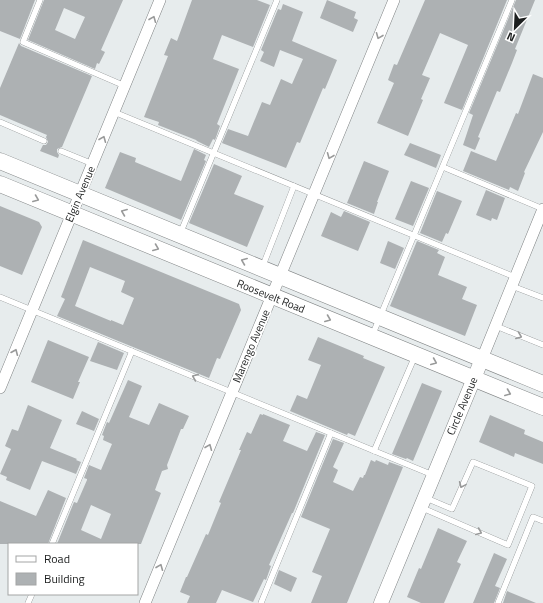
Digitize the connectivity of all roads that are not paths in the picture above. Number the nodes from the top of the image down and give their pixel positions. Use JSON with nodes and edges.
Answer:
{"nodes":[{"id":1,"x":40,"y":0,"type":"edge"},
{"id":2,"x":160,"y":0,"type":"edge"},
{"id":3,"x":277,"y":0,"type":"edge"},
{"id":4,"x":394,"y":0,"type":"edge"},
{"id":5,"x":512,"y":0,"type":"edge"},
{"id":6,"x":125,"y":86,"type":"junction"},
{"id":7,"x":114,"y":112,"type":"junction"},
{"id":8,"x":0,"y":122,"type":"edge"},
{"id":9,"x":44,"y":141,"type":"dead end"},
{"id":10,"x":61,"y":151,"type":"dead end"},
{"id":11,"x":214,"y":153,"type":"junction"},
{"id":12,"x":0,"y":162,"type":"edge"},
{"id":13,"x":93,"y":164,"type":"junction"},
{"id":14,"x":443,"y":167,"type":"junction"},
{"id":15,"x":0,"y":184,"type":"edge"},
{"id":16,"x":294,"y":186,"type":"junction"},
{"id":17,"x":80,"y":194,"type":"junction"},
{"id":18,"x":314,"y":195,"type":"junction"},
{"id":19,"x":543,"y":209,"type":"edge"},
{"id":20,"x":72,"y":214,"type":"junction"},
{"id":21,"x":180,"y":235,"type":"junction"},
{"id":22,"x":415,"y":235,"type":"junction"},
{"id":23,"x":262,"y":268,"type":"junction"},
{"id":24,"x":280,"y":275,"type":"junction"},
{"id":25,"x":514,"y":282,"type":"junction"},
{"id":26,"x":272,"y":296,"type":"junction"},
{"id":27,"x":0,"y":297,"type":"edge"},
{"id":28,"x":543,"y":298,"type":"edge"},
{"id":29,"x":32,"y":310,"type":"junction"},
{"id":30,"x":380,"y":317,"type":"junction"},
{"id":31,"x":496,"y":326,"type":"junction"},
{"id":32,"x":372,"y":337,"type":"junction"},
{"id":33,"x":543,"y":345,"type":"edge"},
{"id":34,"x":132,"y":352,"type":"junction"},
{"id":35,"x":415,"y":354,"type":"junction"},
{"id":36,"x":482,"y":359,"type":"junction"},
{"id":37,"x":474,"y":379,"type":"junction"},
{"id":38,"x":543,"y":384,"type":"edge"},
{"id":39,"x":0,"y":388,"type":"edge"},
{"id":40,"x":231,"y":392,"type":"junction"},
{"id":41,"x":543,"y":407,"type":"edge"},
{"id":42,"x":331,"y":434,"type":"junction"},
{"id":43,"x":374,"y":451,"type":"junction"},
{"id":44,"x":433,"y":476,"type":"junction"},
{"id":45,"x":422,"y":502,"type":"junction"},
{"id":46,"x":543,"y":521,"type":"edge"},
{"id":47,"x":52,"y":543,"type":"edge"},
{"id":48,"x":145,"y":603,"type":"edge"},
{"id":49,"x":261,"y":603,"type":"edge"},
{"id":50,"x":381,"y":603,"type":"edge"},
{"id":51,"x":498,"y":603,"type":"edge"}],
"edges":[{"from":1,"to":6,"type":"lane"},
{"from":6,"to":2,"type":"street","name":"Elgin Avenue","one_way":true},
{"from":3,"to":11,"type":"lane"},
{"from":4,"to":18,"type":"street","name":"Marengo Avenue","one_way":true},
{"from":5,"to":14,"type":"lane"},
{"from":6,"to":7,"type":"street","name":"Elgin Avenue"},
{"from":7,"to":11,"type":"lane"},
{"from":13,"to":7,"type":"street","name":"Elgin Avenue","one_way":true},
{"from":8,"to":9,"type":"lane"},
{"from":10,"to":13,"type":"lane"},
{"from":11,"to":16,"type":"lane"},
{"from":11,"to":21,"type":"lane"},
{"from":12,"to":17,"type":"main road","name":"Roosevelt Road"},
{"from":13,"to":17,"type":"street","name":"Elgin Avenue"},
{"from":14,"to":19,"type":"lane"},
{"from":14,"to":22,"type":"lane"},
{"from":15,"to":20,"type":"main road","name":"Roosevelt Road","one_way":true},
{"from":16,"to":18,"type":"lane"},
{"from":16,"to":23,"type":"lane"},
{"from":17,"to":20,"type":"street","name":"Elgin Avenue"},
{"from":21,"to":17,"type":"main road","name":"Roosevelt Road","one_way":true},
{"from":18,"to":22,"type":"lane"},
{"from":18,"to":24,"type":"street","name":"Marengo Avenue"},
{"from":19,"to":25,"type":"street","name":"Circle Avenue"},
{"from":20,"to":26,"type":"main road","name":"Roosevelt Road","one_way":true},
{"from":20,"to":29,"type":"street","name":"Elgin Avenue"},
{"from":23,"to":21,"type":"main road","name":"Roosevelt Road","one_way":true},
{"from":22,"to":25,"type":"lane"},
{"from":22,"to":30,"type":"lane"},
{"from":23,"to":24,"type":"main road","name":"Roosevelt Road"},
{"from":24,"to":26,"type":"street","name":"Marengo Avenue"},
{"from":24,"to":30,"type":"main road","name":"Roosevelt Road"},
{"from":25,"to":28,"type":"lane"},
{"from":25,"to":31,"type":"street","name":"Circle Avenue"},
{"from":26,"to":32,"type":"main road","name":"Roosevelt Road","one_way":true},
{"from":26,"to":40,"type":"street","name":"Marengo Avenue"},
{"from":27,"to":29,"type":"lane"},
{"from":29,"to":34,"type":"lane"},
{"from":39,"to":29,"type":"street","name":"Elgin Avenue","one_way":true},
{"from":30,"to":32,"type":"lane"},
{"from":30,"to":36,"type":"main road","name":"Roosevelt Road"},
{"from":31,"to":33,"type":"lane","one_way":true},
{"from":31,"to":36,"type":"street","name":"Circle Avenue"},
{"from":32,"to":35,"type":"main road","name":"Roosevelt Road"},
{"from":40,"to":34,"type":"lane","one_way":true},
{"from":34,"to":47,"type":"lane"},
{"from":35,"to":37,"type":"main road","name":"Roosevelt Road","one_way":true},
{"from":35,"to":43,"type":"lane"},
{"from":36,"to":37,"type":"street","name":"Circle Avenue"},
{"from":36,"to":38,"type":"main road","name":"Roosevelt Road"},
{"from":37,"to":41,"type":"main road","name":"Roosevelt Road","one_way":true},
{"from":37,"to":44,"type":"street","name":"Circle Avenue"},
{"from":40,"to":42,"type":"lane"},
{"from":48,"to":40,"type":"street","name":"Marengo Avenue","one_way":true},
{"from":42,"to":43,"type":"lane"},
{"from":42,"to":49,"type":"lane"},
{"from":43,"to":44,"type":"lane"},
{"from":44,"to":45,"type":"street","name":"Circle Avenue"},
{"from":45,"to":45,"type":"lane","one_way":true},
{"from":45,"to":50,"type":"street","name":"Circle Avenue"},
{"from":46,"to":51,"type":"lane"}]}
